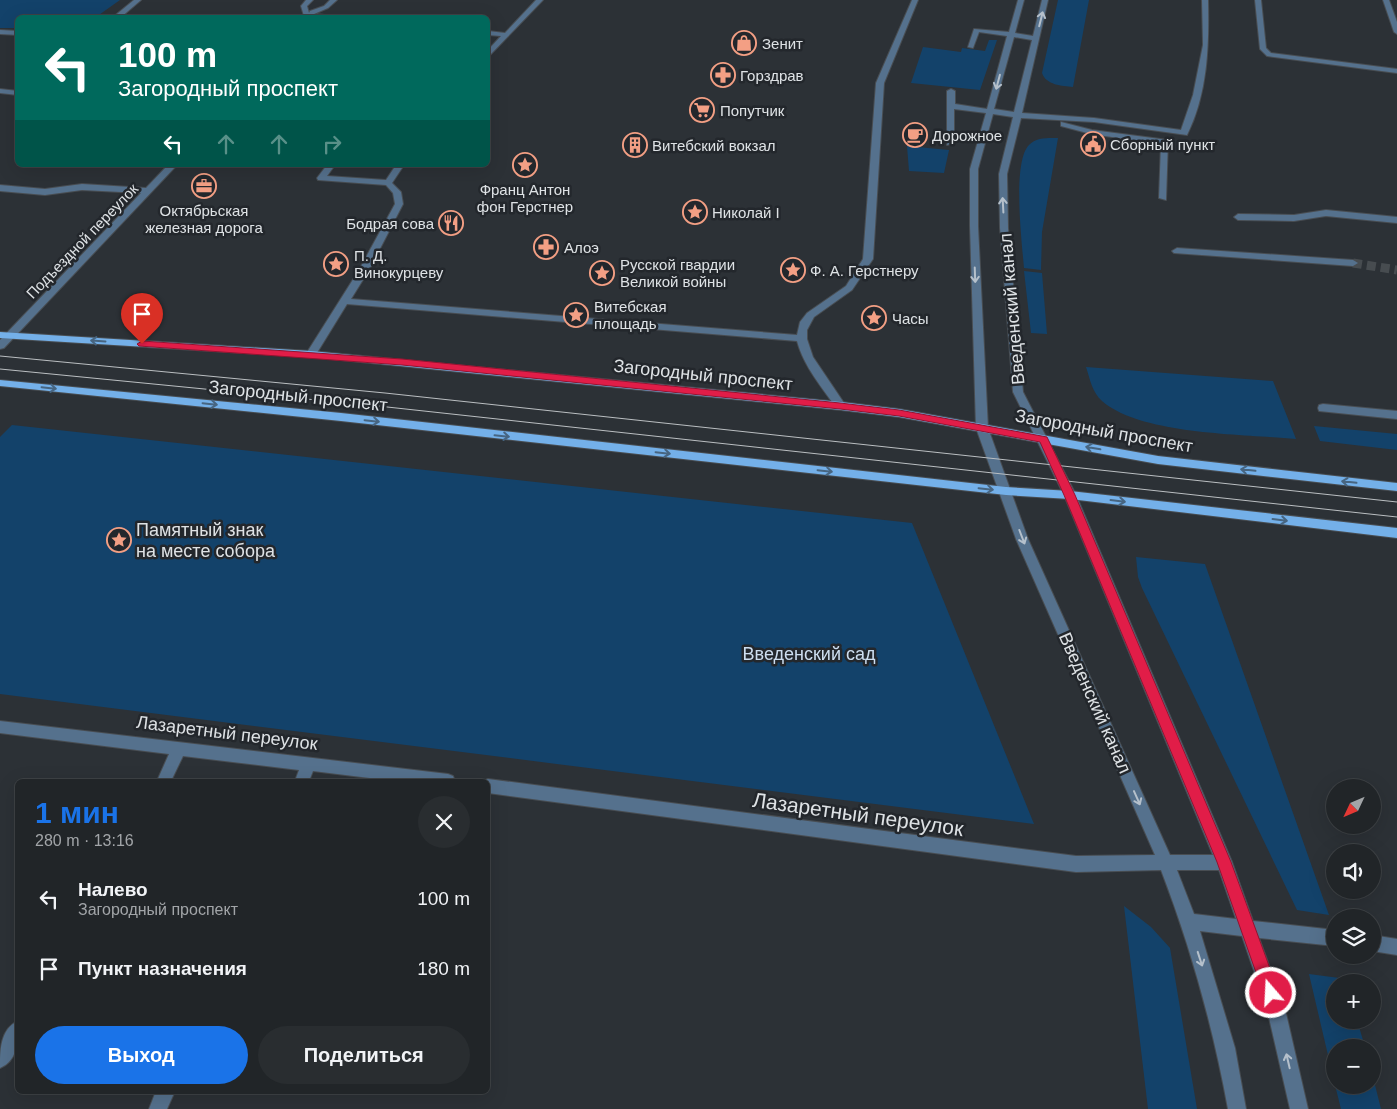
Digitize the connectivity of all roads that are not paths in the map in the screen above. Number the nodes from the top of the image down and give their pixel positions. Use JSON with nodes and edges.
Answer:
{"nodes":[{"id":1,"x":138,"y":0,"type":"edge"},
{"id":2,"x":310,"y":0,"type":"edge"},
{"id":3,"x":334,"y":0,"type":"edge"},
{"id":4,"x":540,"y":0,"type":"edge"},
{"id":5,"x":915,"y":0,"type":"edge"},
{"id":6,"x":1021,"y":0,"type":"edge"},
{"id":7,"x":1045,"y":0,"type":"edge"},
{"id":8,"x":1205,"y":0,"type":"edge"},
{"id":9,"x":1258,"y":0,"type":"edge"},
{"id":10,"x":1387,"y":2,"type":"edge"},
{"id":11,"x":1397,"y":6,"type":"edge"},
{"id":12,"x":119,"y":15,"type":"edge"},
{"id":13,"x":305,"y":15,"type":"edge"},
{"id":14,"x":307,"y":15,"type":"edge"},
{"id":15,"x":0,"y":32,"type":"edge"},
{"id":16,"x":15,"y":32,"type":"edge"},
{"id":17,"x":1397,"y":32,"type":"edge"},
{"id":18,"x":490,"y":33,"type":"edge"},
{"id":19,"x":506,"y":35,"type":"junction"},
{"id":20,"x":1012,"y":35,"type":"junction"},
{"id":21,"x":1036,"y":38,"type":"junction"},
{"id":22,"x":971,"y":47,"type":"dead end"},
{"id":23,"x":490,"y":52,"type":"edge"},
{"id":24,"x":1397,"y":71,"type":"edge"},
{"id":25,"x":951,"y":90,"type":"dead end"},
{"id":26,"x":0,"y":92,"type":"edge"},
{"id":27,"x":15,"y":93,"type":"edge"},
{"id":28,"x":950,"y":106,"type":"junction"},
{"id":29,"x":990,"y":111,"type":"junction"},
{"id":30,"x":1018,"y":115,"type":"junction"},
{"id":31,"x":1042,"y":118,"type":"junction"},
{"id":32,"x":950,"y":144,"type":"dead end"},
{"id":33,"x":171,"y":167,"type":"edge"},
{"id":34,"x":329,"y":167,"type":"edge"},
{"id":35,"x":399,"y":167,"type":"edge"},
{"id":36,"x":388,"y":184,"type":"junction"},
{"id":37,"x":0,"y":188,"type":"edge"},
{"id":38,"x":148,"y":191,"type":"junction"},
{"id":39,"x":1164,"y":198,"type":"dead end"},
{"id":40,"x":1238,"y":217,"type":"dead end"},
{"id":41,"x":1397,"y":220,"type":"edge"},
{"id":42,"x":1177,"y":251,"type":"dead end"},
{"id":43,"x":1353,"y":263,"type":"tunnel mouth"},
{"id":44,"x":345,"y":301,"type":"junction"},
{"id":45,"x":5,"y":335,"type":"edge"},
{"id":46,"x":801,"y":338,"type":"junction"},
{"id":47,"x":0,"y":346,"type":"edge"},
{"id":48,"x":311,"y":354,"type":"junction"},
{"id":49,"x":0,"y":383,"type":"edge"},
{"id":50,"x":840,"y":406,"type":"junction"},
{"id":51,"x":1323,"y":408,"type":"dead end"},
{"id":52,"x":1397,"y":415,"type":"edge"},
{"id":53,"x":982,"y":428,"type":"junction"},
{"id":54,"x":1044,"y":439,"type":"junction"},
{"id":55,"x":1397,"y":487,"type":"edge"},
{"id":56,"x":1006,"y":491,"type":"junction"},
{"id":57,"x":1070,"y":495,"type":"junction"},
{"id":58,"x":1397,"y":533,"type":"edge"},
{"id":59,"x":0,"y":727,"type":"edge"},
{"id":60,"x":179,"y":748,"type":"junction"},
{"id":61,"x":309,"y":763,"type":"junction"},
{"id":62,"x":165,"y":779,"type":"edge"},
{"id":63,"x":303,"y":779,"type":"edge"},
{"id":64,"x":433,"y":779,"type":"edge"},
{"id":65,"x":490,"y":786,"type":"edge"},
{"id":66,"x":1224,"y":862,"type":"junction"},
{"id":67,"x":1166,"y":863,"type":"junction"},
{"id":68,"x":1189,"y":922,"type":"junction"},
{"id":69,"x":1249,"y":929,"type":"junction"},
{"id":70,"x":1326,"y":937,"type":"edge"},
{"id":71,"x":1381,"y":944,"type":"edge"},
{"id":72,"x":1397,"y":947,"type":"edge"},
{"id":73,"x":15,"y":1035,"type":"edge"},
{"id":74,"x":0,"y":1059,"type":"edge"},
{"id":75,"x":165,"y":1094,"type":"edge"},
{"id":76,"x":158,"y":1109,"type":"edge"},
{"id":77,"x":1237,"y":1109,"type":"edge"},
{"id":78,"x":1299,"y":1109,"type":"edge"}],
"edges":[{"from":1,"to":12,"type":"street"},
{"from":2,"to":13,"type":"street"},
{"from":3,"to":14,"type":"street"},
{"from":4,"to":19,"type":"street"},
{"from":5,"to":46,"type":"street"},
{"from":6,"to":20,"type":"street","name":"Введенский канал"},
{"from":21,"to":7,"type":"street","name":"Введенский канал","one_way":true},
{"from":8,"to":31,"type":"street"},
{"from":9,"to":24,"type":"street"},
{"from":10,"to":11,"type":"street"},
{"from":10,"to":17,"type":"street"},
{"from":15,"to":16,"type":"street"},
{"from":18,"to":19,"type":"street"},
{"from":19,"to":23,"type":"street"},
{"from":20,"to":21,"type":"street"},
{"from":20,"to":22,"type":"street"},
{"from":20,"to":29,"type":"street","name":"Введенский канал","one_way":true},
{"from":21,"to":30,"type":"street","name":"Введенский канал"},
{"from":25,"to":28,"type":"street"},
{"from":26,"to":27,"type":"street"},
{"from":28,"to":29,"type":"street"},
{"from":28,"to":32,"type":"street"},
{"from":29,"to":30,"type":"street"},
{"from":29,"to":53,"type":"street","name":"Введенский канал","one_way":true},
{"from":30,"to":31,"type":"street"},
{"from":54,"to":30,"type":"street","name":"Введенский канал","one_way":true},
{"from":31,"to":39,"type":"street"},
{"from":33,"to":38,"type":"street","name":"Подъездной переулок"},
{"from":34,"to":36,"type":"street"},
{"from":35,"to":36,"type":"street"},
{"from":36,"to":44,"type":"street"},
{"from":37,"to":38,"type":"street"},
{"from":38,"to":45,"type":"street","name":"Подъездной переулок"},
{"from":40,"to":41,"type":"street"},
{"from":42,"to":43,"type":"street"},
{"from":44,"to":46,"type":"street"},
{"from":44,"to":48,"type":"street"},
{"from":45,"to":47,"type":"street","name":"Подъездной переулок"},
{"from":48,"to":45,"type":"main road","name":"Загородный проспект","one_way":true},
{"from":46,"to":50,"type":"street"},
{"from":48,"to":50,"type":"main road","name":"Загородный проспект"},
{"from":49,"to":56,"type":"main road","name":"Загородный проспект","one_way":true},
{"from":50,"to":53,"type":"main road","name":"Загородный проспект"},
{"from":51,"to":52,"type":"street"},
{"from":53,"to":54,"type":"main road","name":"Загородный проспект"},
{"from":53,"to":56,"type":"street","name":"Введенский канал"},
{"from":55,"to":54,"type":"main road","name":"Загородный проспект","one_way":true},
{"from":54,"to":57,"type":"street","name":"Введенский канал"},
{"from":56,"to":57,"type":"main road","name":"Загородный проспект"},
{"from":56,"to":67,"type":"street","name":"Введенский канал","one_way":true},
{"from":57,"to":58,"type":"main road","name":"Загородный проспект","one_way":true},
{"from":57,"to":66,"type":"street","name":"Введенский канал"},
{"from":59,"to":60,"type":"street","name":"Лазаретный переулок"},
{"from":60,"to":61,"type":"street","name":"Лазаретный переулок"},
{"from":60,"to":62,"type":"street"},
{"from":61,"to":63,"type":"street"},
{"from":61,"to":64,"type":"street","name":"Лазаретный переулок"},
{"from":65,"to":67,"type":"street","name":"Лазаретный переулок"},
{"from":66,"to":67,"type":"street","name":"Лазаретный переулок"},
{"from":66,"to":69,"type":"street","name":"Введенский канал"},
{"from":67,"to":68,"type":"street","name":"Введенский канал"},
{"from":68,"to":69,"type":"street"},
{"from":68,"to":77,"type":"street","name":"Введенский канал","one_way":true},
{"from":69,"to":70,"type":"street"},
{"from":78,"to":69,"type":"street","name":"Введенский канал","one_way":true},
{"from":71,"to":72,"type":"street"},
{"from":73,"to":74,"type":"street"},
{"from":75,"to":76,"type":"street"}]}
